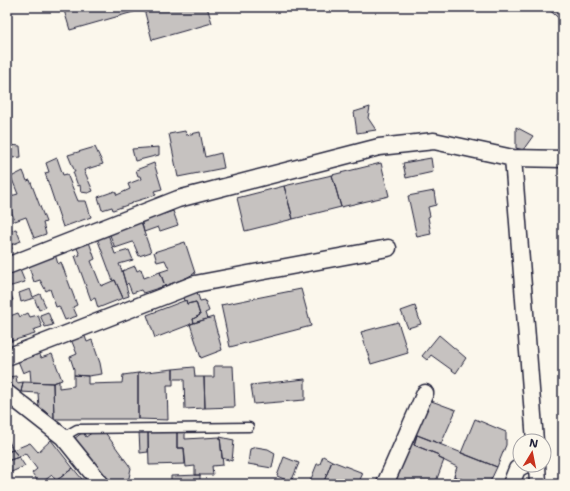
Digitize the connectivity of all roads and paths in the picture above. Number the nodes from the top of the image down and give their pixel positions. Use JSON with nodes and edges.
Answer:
{"nodes":[{"id":1,"x":513,"y":158,"type":"junction"},
{"id":2,"x":563,"y":159,"type":"edge"},
{"id":3,"x":388,"y":248,"type":"dead end"},
{"id":4,"x":7,"y":266,"type":"edge"},
{"id":5,"x":7,"y":357,"type":"edge"},
{"id":6,"x":7,"y":393,"type":"edge"},
{"id":7,"x":425,"y":393,"type":"dead end"},
{"id":8,"x":249,"y":427,"type":"dead end"},
{"id":9,"x":534,"y":433,"type":"edge"},
{"id":10,"x":63,"y":437,"type":"junction"},
{"id":11,"x":515,"y":473,"type":"edge"},
{"id":12,"x":537,"y":473,"type":"edge"},
{"id":13,"x":101,"y":484,"type":"edge"},
{"id":14,"x":385,"y":484,"type":"edge"},
{"id":15,"x":511,"y":484,"type":"edge"},
{"id":16,"x":538,"y":484,"type":"edge"}],
"edges":[{"from":1,"to":2,"type":"street"},
{"from":1,"to":4,"type":"street"},
{"from":1,"to":9,"type":"street"},
{"from":3,"to":5,"type":"street"},
{"from":6,"to":10,"type":"street"},
{"from":7,"to":14,"type":"street"},
{"from":8,"to":10,"type":"lane"},
{"from":10,"to":13,"type":"street"},
{"from":11,"to":15,"type":"street"},
{"from":12,"to":16,"type":"street"}]}
